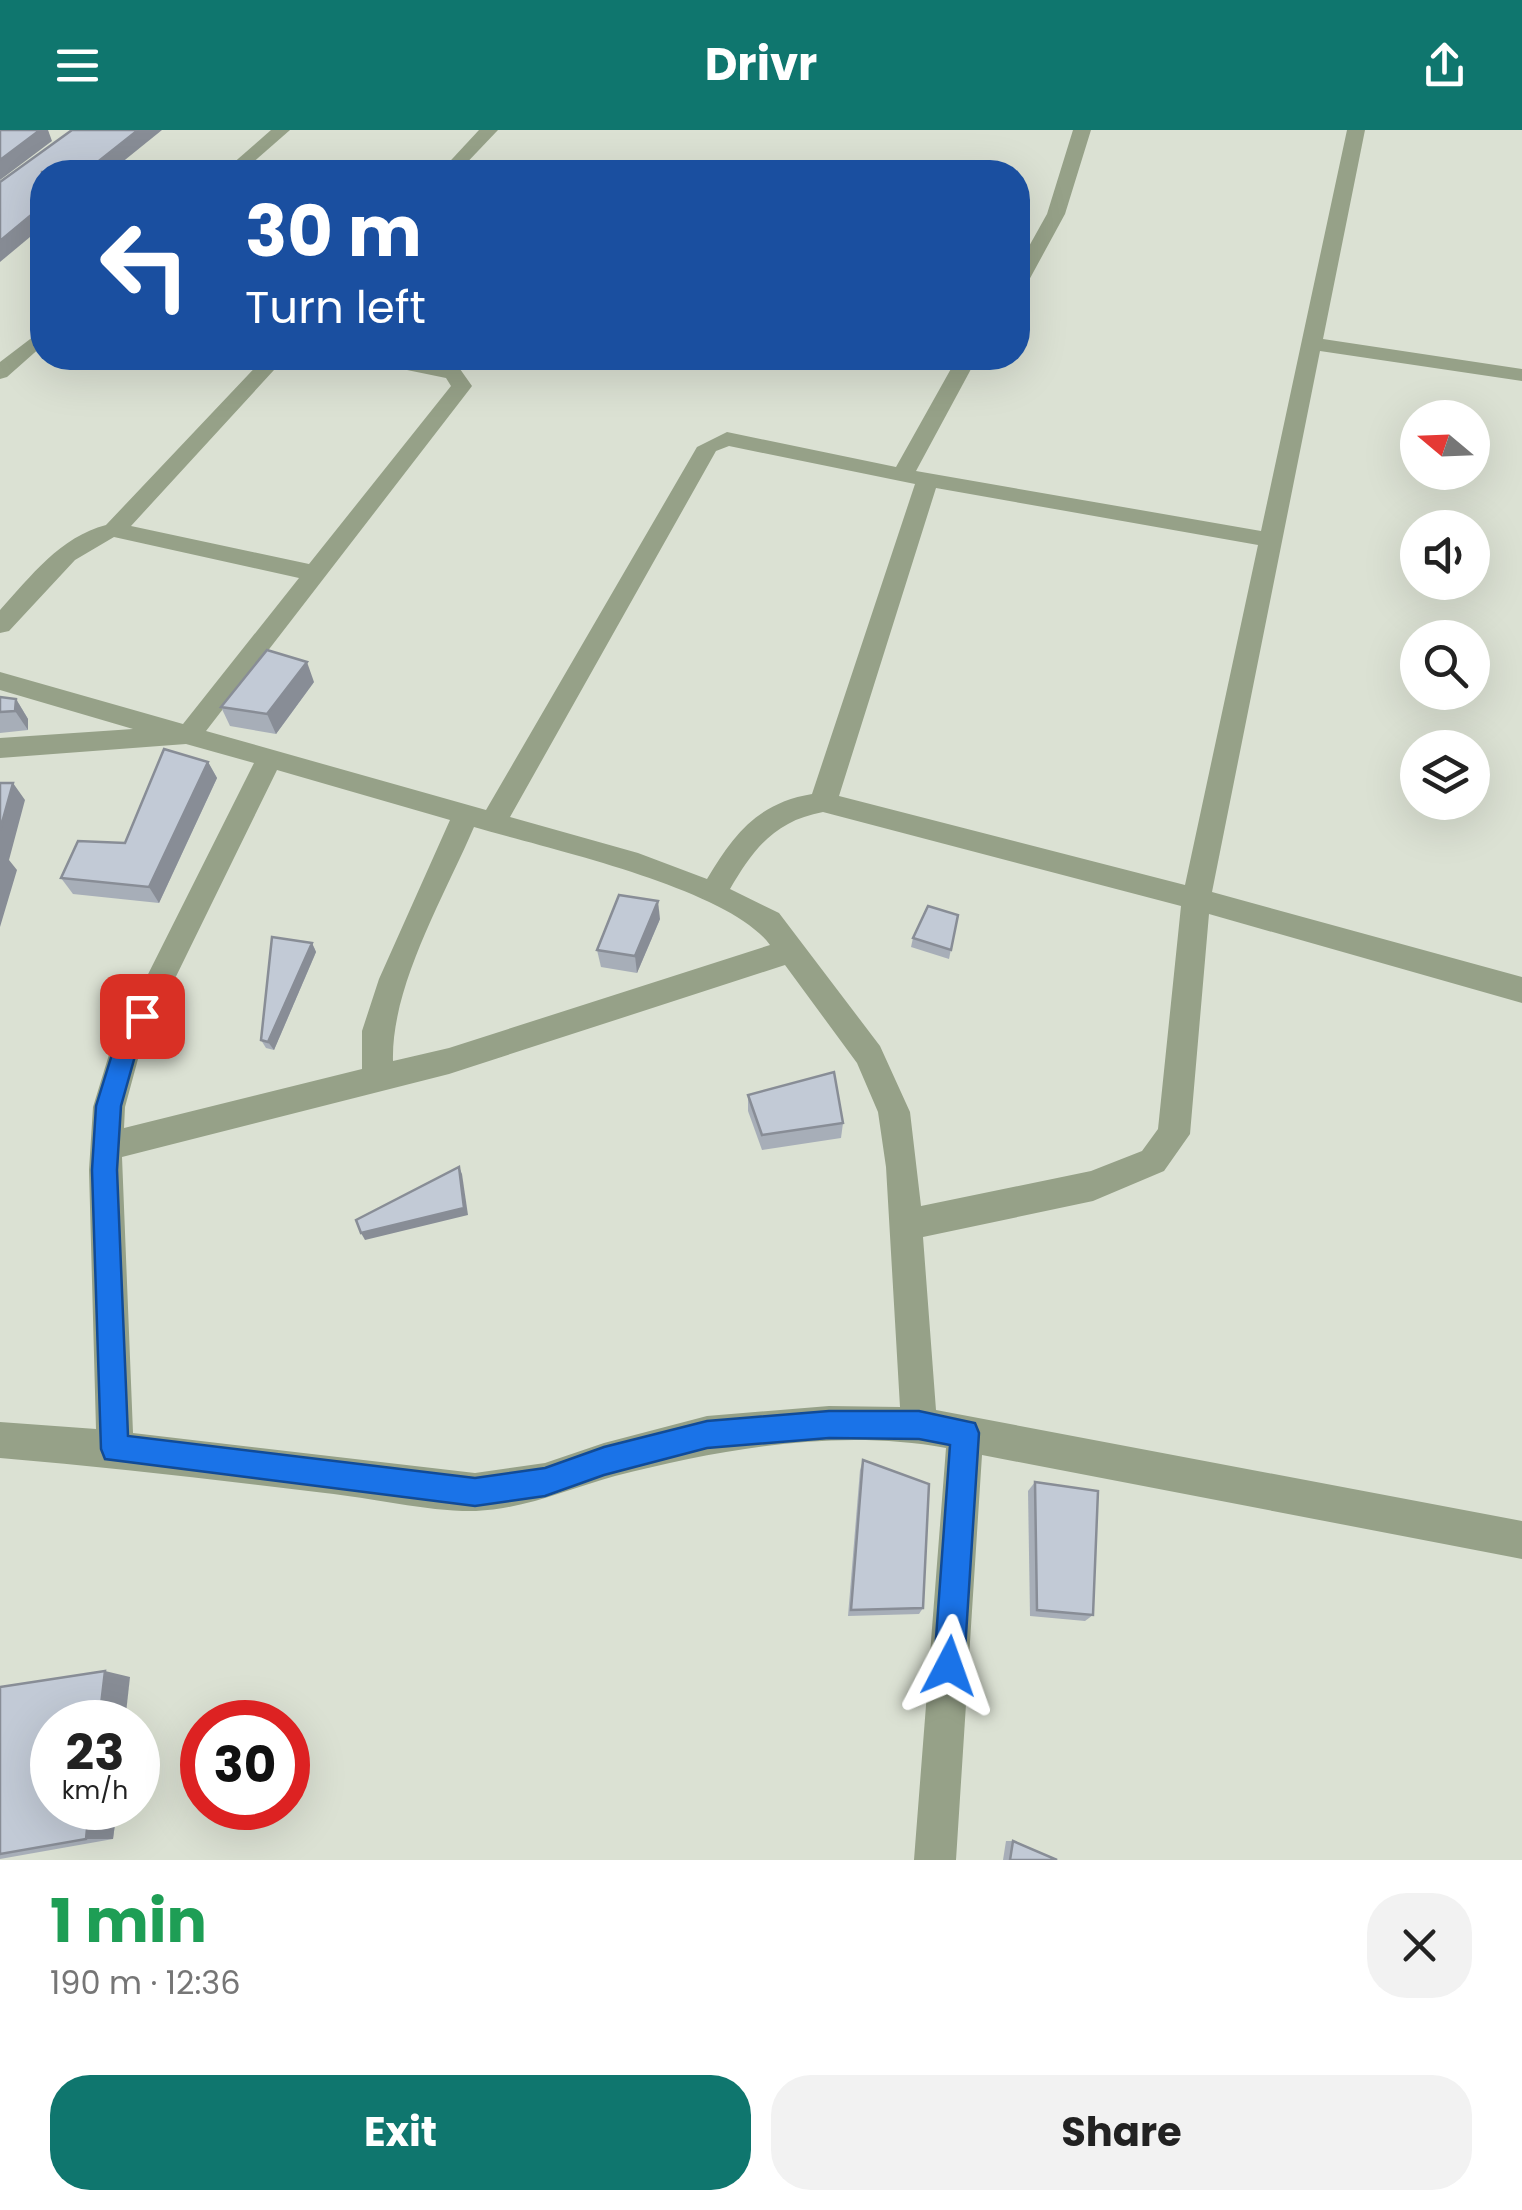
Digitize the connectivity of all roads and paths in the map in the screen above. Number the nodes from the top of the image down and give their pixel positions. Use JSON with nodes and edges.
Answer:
{"nodes":[{"id":1,"x":281,"y":130,"type":"edge"},
{"id":2,"x":490,"y":130,"type":"edge"},
{"id":3,"x":1082,"y":130,"type":"edge"},
{"id":4,"x":1356,"y":130,"type":"edge"},
{"id":5,"x":246,"y":160,"type":"edge"},
{"id":6,"x":461,"y":160,"type":"edge"},
{"id":7,"x":1030,"y":261,"type":"edge"},
{"id":8,"x":1312,"y":344,"type":"junction"},
{"id":9,"x":30,"y":347,"type":"edge"},
{"id":10,"x":264,"y":370,"type":"edge"},
{"id":11,"x":433,"y":370,"type":"edge"},
{"id":12,"x":962,"y":370,"type":"edge"},
{"id":13,"x":0,"y":373,"type":"edge"},
{"id":14,"x":1522,"y":376,"type":"edge"},
{"id":15,"x":916,"y":477,"type":"junction"},
{"id":16,"x":114,"y":530,"type":"junction"},
{"id":17,"x":1270,"y":540,"type":"junction"},
{"id":18,"x":313,"y":573,"type":"junction"},
{"id":19,"x":0,"y":625,"type":"edge"},
{"id":20,"x":0,"y":681,"type":"edge"},
{"id":21,"x":190,"y":734,"type":"junction"},
{"id":22,"x":0,"y":748,"type":"edge"},
{"id":23,"x":270,"y":756,"type":"junction"},
{"id":24,"x":823,"y":802,"type":"junction"},
{"id":25,"x":479,"y":818,"type":"junction"},
{"id":26,"x":713,"y":893,"type":"junction"},
{"id":27,"x":1196,"y":898,"type":"junction"},
{"id":28,"x":793,"y":950,"type":"junction"},
{"id":29,"x":1522,"y":990,"type":"edge"},
{"id":30,"x":378,"y":1078,"type":"junction"},
{"id":31,"x":106,"y":1148,"type":"junction"},
{"id":32,"x":906,"y":1224,"type":"junction"},
{"id":33,"x":919,"y":1425,"type":"junction"},
{"id":34,"x":965,"y":1433,"type":"junction"},
{"id":35,"x":0,"y":1440,"type":"edge"},
{"id":36,"x":115,"y":1449,"type":"junction"},
{"id":37,"x":1522,"y":1540,"type":"edge"},
{"id":38,"x":936,"y":1860,"type":"edge"}],
"edges":[{"from":1,"to":5,"type":"street"},
{"from":2,"to":6,"type":"street"},
{"from":3,"to":7,"type":"street"},
{"from":4,"to":8,"type":"street"},
{"from":8,"to":14,"type":"street"},
{"from":8,"to":17,"type":"street"},
{"from":9,"to":13,"type":"street"},
{"from":10,"to":16,"type":"street"},
{"from":11,"to":18,"type":"street"},
{"from":12,"to":15,"type":"street"},
{"from":15,"to":17,"type":"street"},
{"from":15,"to":24,"type":"street"},
{"from":15,"to":25,"type":"street"},
{"from":16,"to":18,"type":"street"},
{"from":16,"to":19,"type":"street"},
{"from":17,"to":27,"type":"street"},
{"from":18,"to":21,"type":"street"},
{"from":20,"to":21,"type":"street"},
{"from":21,"to":22,"type":"street"},
{"from":21,"to":23,"type":"street"},
{"from":23,"to":25,"type":"street"},
{"from":23,"to":31,"type":"street"},
{"from":24,"to":26,"type":"street"},
{"from":24,"to":27,"type":"street"},
{"from":25,"to":26,"type":"street"},
{"from":25,"to":30,"type":"street"},
{"from":26,"to":28,"type":"street"},
{"from":27,"to":29,"type":"street"},
{"from":27,"to":32,"type":"street"},
{"from":28,"to":30,"type":"street"},
{"from":28,"to":32,"type":"street"},
{"from":30,"to":31,"type":"street"},
{"from":31,"to":36,"type":"street"},
{"from":32,"to":33,"type":"street"},
{"from":33,"to":34,"type":"street"},
{"from":33,"to":36,"type":"street"},
{"from":34,"to":37,"type":"street"},
{"from":34,"to":38,"type":"street"},
{"from":35,"to":36,"type":"street"}]}
